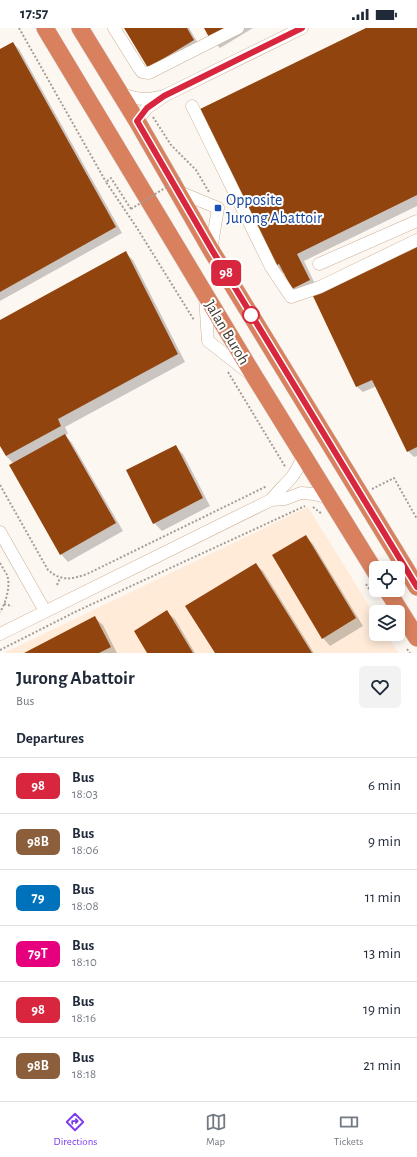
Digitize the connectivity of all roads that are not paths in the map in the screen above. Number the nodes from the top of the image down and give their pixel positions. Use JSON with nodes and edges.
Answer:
{"nodes":[{"id":1,"x":45,"y":28,"type":"edge"},
{"id":2,"x":80,"y":28,"type":"edge"},
{"id":3,"x":114,"y":28,"type":"edge"},
{"id":4,"x":238,"y":28,"type":"edge"},
{"id":5,"x":302,"y":28,"type":"edge"},
{"id":6,"x":120,"y":94,"type":"junction"},
{"id":7,"x":164,"y":96,"type":"junction"},
{"id":8,"x":192,"y":106,"type":"dead end"},
{"id":9,"x":137,"y":121,"type":"junction"},
{"id":10,"x":179,"y":185,"type":"junction"},
{"id":11,"x":417,"y":221,"type":"edge"},
{"id":12,"x":417,"y":240,"type":"edge"},
{"id":13,"x":212,"y":250,"type":"junction"},
{"id":14,"x":319,"y":264,"type":"dead end"},
{"id":15,"x":304,"y":455,"type":"junction"},
{"id":16,"x":329,"y":498,"type":"junction"},
{"id":17,"x":270,"y":500,"type":"junction"},
{"id":18,"x":0,"y":532,"type":"edge"},
{"id":19,"x":369,"y":562,"type":"edge"},
{"id":20,"x":417,"y":588,"type":"edge"},
{"id":21,"x":391,"y":597,"type":"edge"},
{"id":22,"x":45,"y":611,"type":"junction"},
{"id":23,"x":0,"y":634,"type":"edge"},
{"id":24,"x":417,"y":638,"type":"edge"}],
"edges":[{"from":1,"to":15,"type":"highway","name":"Jalan Buroh"},
{"from":2,"to":6,"type":"highway","name":"Jalan Buroh"},
{"from":3,"to":4,"type":"street"},
{"from":5,"to":7,"type":"street"},
{"from":6,"to":7,"type":"street"},
{"from":6,"to":9,"type":"highway","name":"Jalan Buroh"},
{"from":7,"to":9,"type":"street"},
{"from":8,"to":12,"type":"street"},
{"from":9,"to":10,"type":"highway","name":"Jalan Buroh"},
{"from":10,"to":13,"type":"highway","name":"Jalan Buroh"},
{"from":10,"to":13,"type":"street"},
{"from":11,"to":14,"type":"street"},
{"from":13,"to":20,"type":"highway","name":"Jalan Buroh"},
{"from":15,"to":16,"type":"highway","name":"Jalan Buroh"},
{"from":15,"to":17,"type":"street"},
{"from":16,"to":17,"type":"street"},
{"from":16,"to":19,"type":"highway","name":"Jalan Buroh"},
{"from":17,"to":22,"type":"street"},
{"from":18,"to":22,"type":"street"},
{"from":21,"to":24,"type":"highway"},
{"from":22,"to":23,"type":"street"}]}
